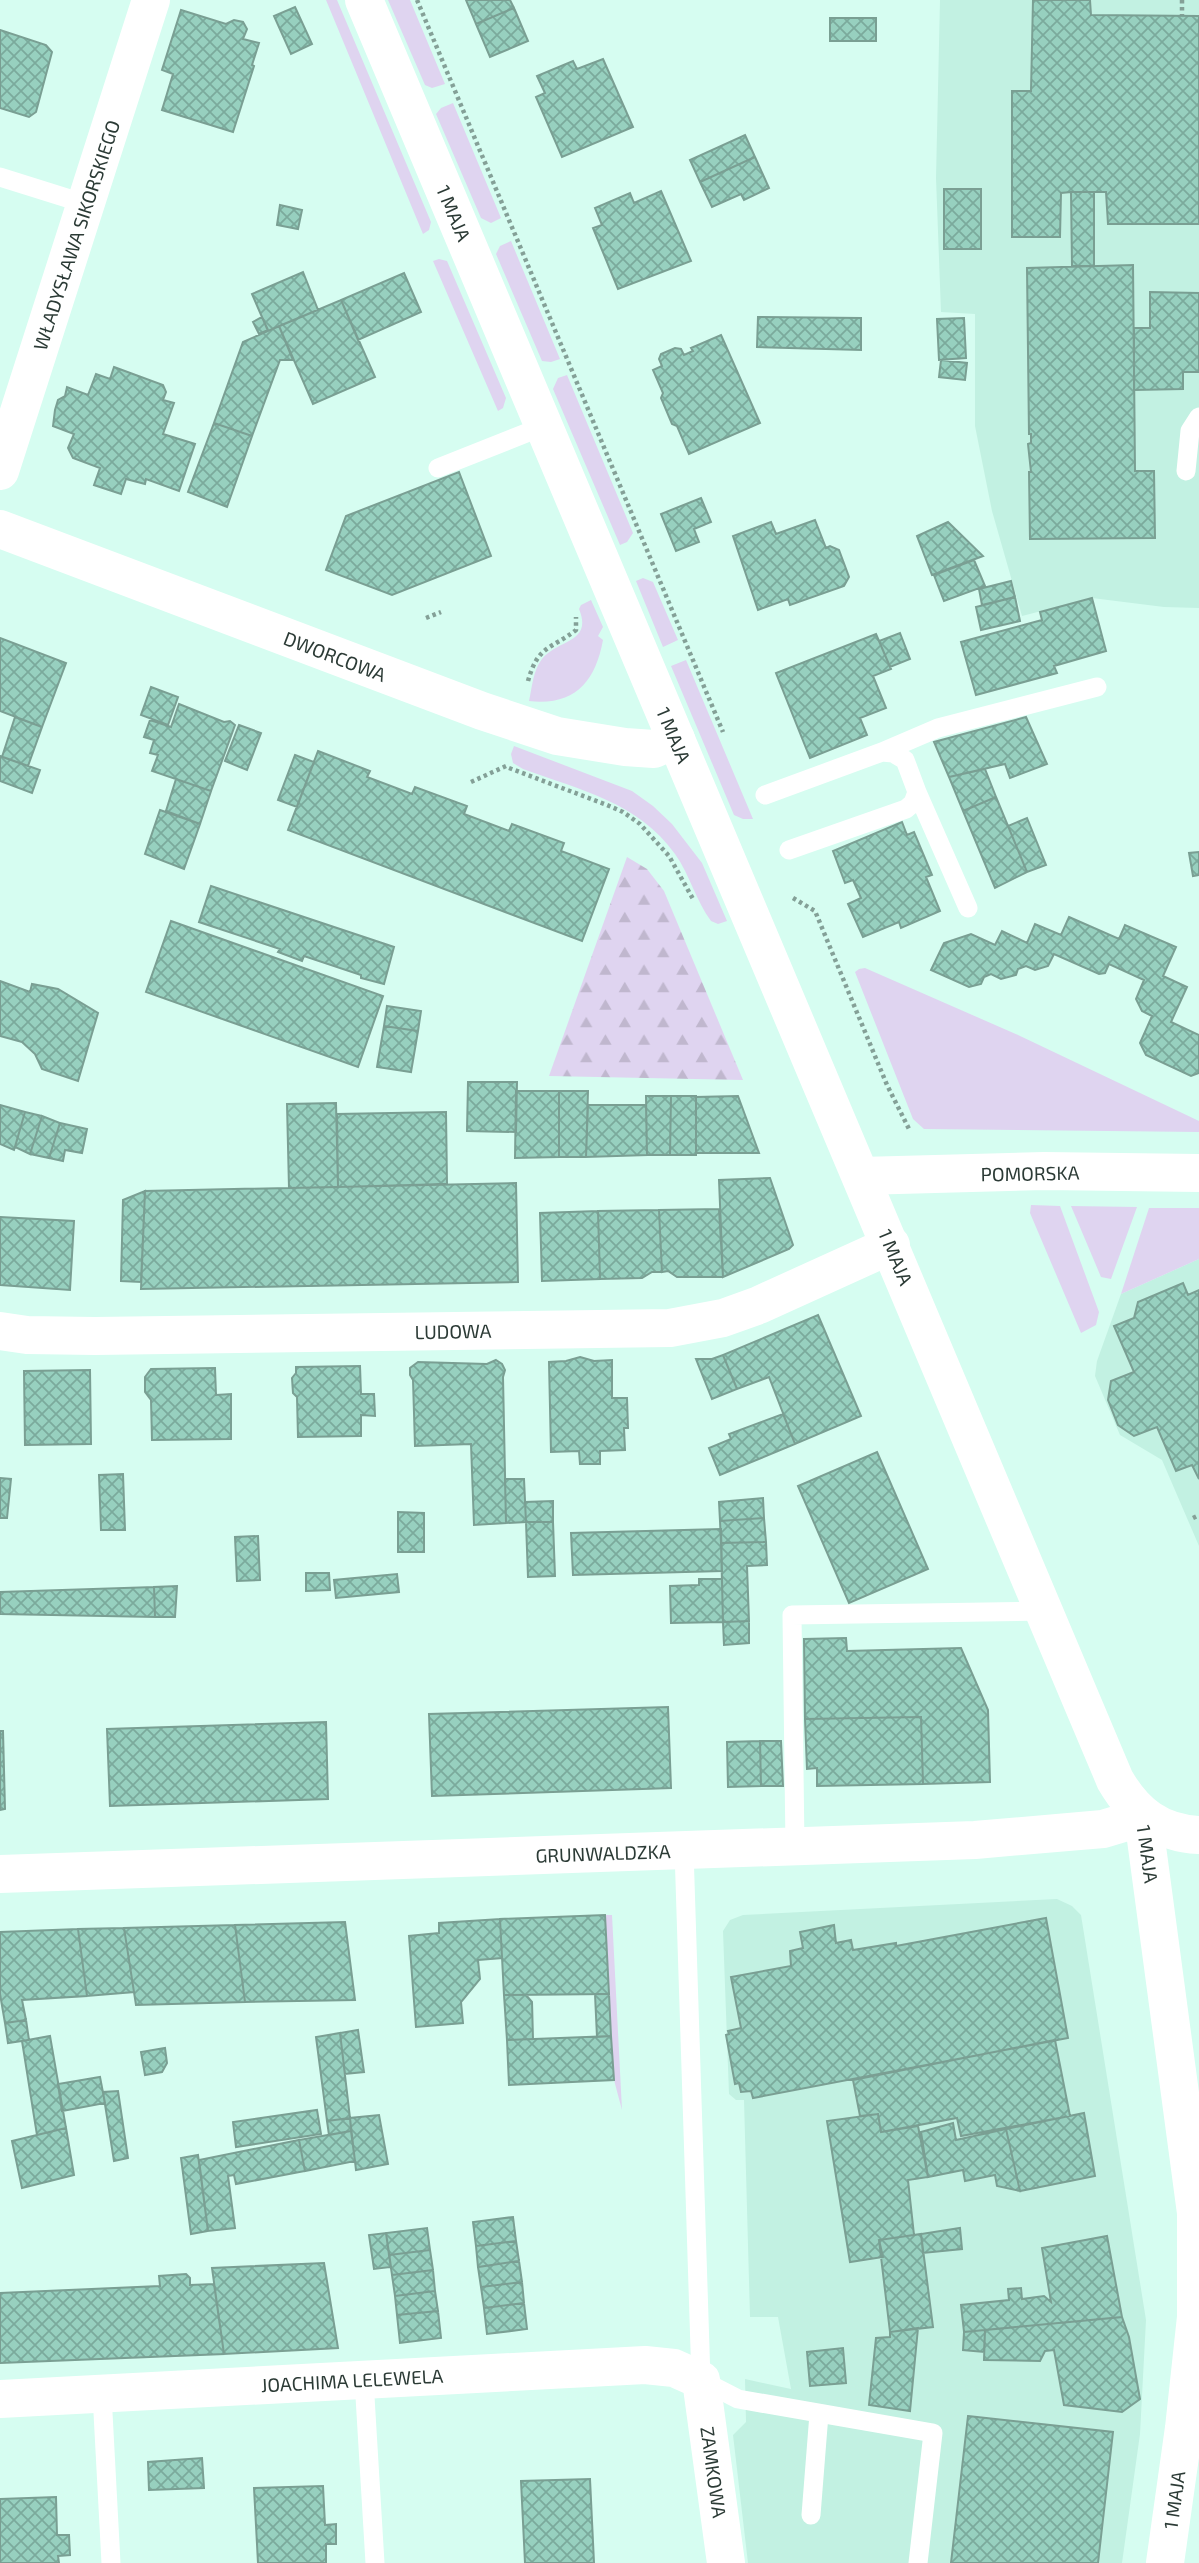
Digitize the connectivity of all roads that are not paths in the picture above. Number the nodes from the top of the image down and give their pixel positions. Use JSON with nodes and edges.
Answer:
{"nodes":[{"id":1,"x":151,"y":0,"type":"edge"},
{"id":2,"x":364,"y":0,"type":"edge"},
{"id":3,"x":0,"y":177,"type":"edge"},
{"id":4,"x":86,"y":204,"type":"junction"},
{"id":5,"x":1199,"y":416,"type":"edge"},
{"id":6,"x":544,"y":426,"type":"junction"},
{"id":7,"x":438,"y":468,"type":"dead end"},
{"id":8,"x":0,"y":471,"type":"edge"},
{"id":9,"x":1186,"y":471,"type":"dead end"},
{"id":10,"x":0,"y":529,"type":"edge"},
{"id":11,"x":1097,"y":687,"type":"dead end"},
{"id":12,"x":676,"y":739,"type":"junction"},
{"id":13,"x":882,"y":752,"type":"junction"},
{"id":14,"x":917,"y":792,"type":"junction"},
{"id":15,"x":765,"y":795,"type":"dead end"},
{"id":16,"x":789,"y":850,"type":"dead end"},
{"id":17,"x":968,"y":908,"type":"dead end"},
{"id":18,"x":1199,"y":1173,"type":"edge"},
{"id":19,"x":861,"y":1176,"type":"junction"},
{"id":20,"x":891,"y":1245,"type":"junction"},
{"id":21,"x":0,"y":1331,"type":"edge"},
{"id":22,"x":1045,"y":1611,"type":"junction"},
{"id":23,"x":1143,"y":1816,"type":"junction"},
{"id":24,"x":1199,"y":1835,"type":"edge"},
{"id":25,"x":795,"y":1847,"type":"junction"},
{"id":26,"x":684,"y":1850,"type":"junction"},
{"id":27,"x":0,"y":1874,"type":"edge"},
{"id":28,"x":364,"y":2380,"type":"junction"},
{"id":29,"x":701,"y":2381,"type":"junction"},
{"id":30,"x":102,"y":2394,"type":"junction"},
{"id":31,"x":0,"y":2399,"type":"edge"},
{"id":32,"x":819,"y":2414,"type":"junction"},
{"id":33,"x":811,"y":2515,"type":"dead end"},
{"id":34,"x":111,"y":2563,"type":"edge"},
{"id":35,"x":375,"y":2563,"type":"edge"},
{"id":36,"x":726,"y":2563,"type":"edge"},
{"id":37,"x":918,"y":2563,"type":"edge"},
{"id":38,"x":1165,"y":2563,"type":"edge"}],
"edges":[{"from":1,"to":4,"type":"street","name":"WŁADYSŁAWA SIKORSKIEGO"},
{"from":2,"to":6,"type":"street","name":"1 MAJA"},
{"from":3,"to":4,"type":"lane"},
{"from":4,"to":8,"type":"street","name":"WŁADYSŁAWA SIKORSKIEGO"},
{"from":5,"to":9,"type":"lane"},
{"from":6,"to":7,"type":"lane"},
{"from":6,"to":12,"type":"street","name":"1 MAJA"},
{"from":10,"to":12,"type":"street","name":"DWORCOWA"},
{"from":11,"to":13,"type":"lane"},
{"from":12,"to":19,"type":"street","name":"1 MAJA"},
{"from":13,"to":14,"type":"lane"},
{"from":13,"to":15,"type":"lane"},
{"from":14,"to":16,"type":"lane"},
{"from":14,"to":17,"type":"lane"},
{"from":18,"to":19,"type":"street","name":"POMORSKA"},
{"from":19,"to":20,"type":"street","name":"1 MAJA"},
{"from":20,"to":21,"type":"street","name":"LUDOWA"},
{"from":20,"to":22,"type":"street","name":"1 MAJA"},
{"from":22,"to":23,"type":"street","name":"1 MAJA"},
{"from":22,"to":25,"type":"lane"},
{"from":23,"to":24,"type":"street"},
{"from":23,"to":25,"type":"street","name":"GRUNWALDZKA"},
{"from":23,"to":38,"type":"street","name":"1 MAJA"},
{"from":25,"to":26,"type":"street","name":"GRUNWALDZKA"},
{"from":26,"to":27,"type":"street","name":"GRUNWALDZKA"},
{"from":26,"to":29,"type":"lane"},
{"from":28,"to":29,"type":"street","name":"JOACHIMA LELEWELA"},
{"from":28,"to":30,"type":"street","name":"JOACHIMA LELEWELA"},
{"from":28,"to":35,"type":"lane"},
{"from":29,"to":32,"type":"lane"},
{"from":29,"to":36,"type":"street","name":"ZAMKOWA"},
{"from":30,"to":31,"type":"street","name":"JOACHIMA LELEWELA"},
{"from":30,"to":34,"type":"lane"},
{"from":32,"to":33,"type":"lane"},
{"from":32,"to":37,"type":"lane"}]}
